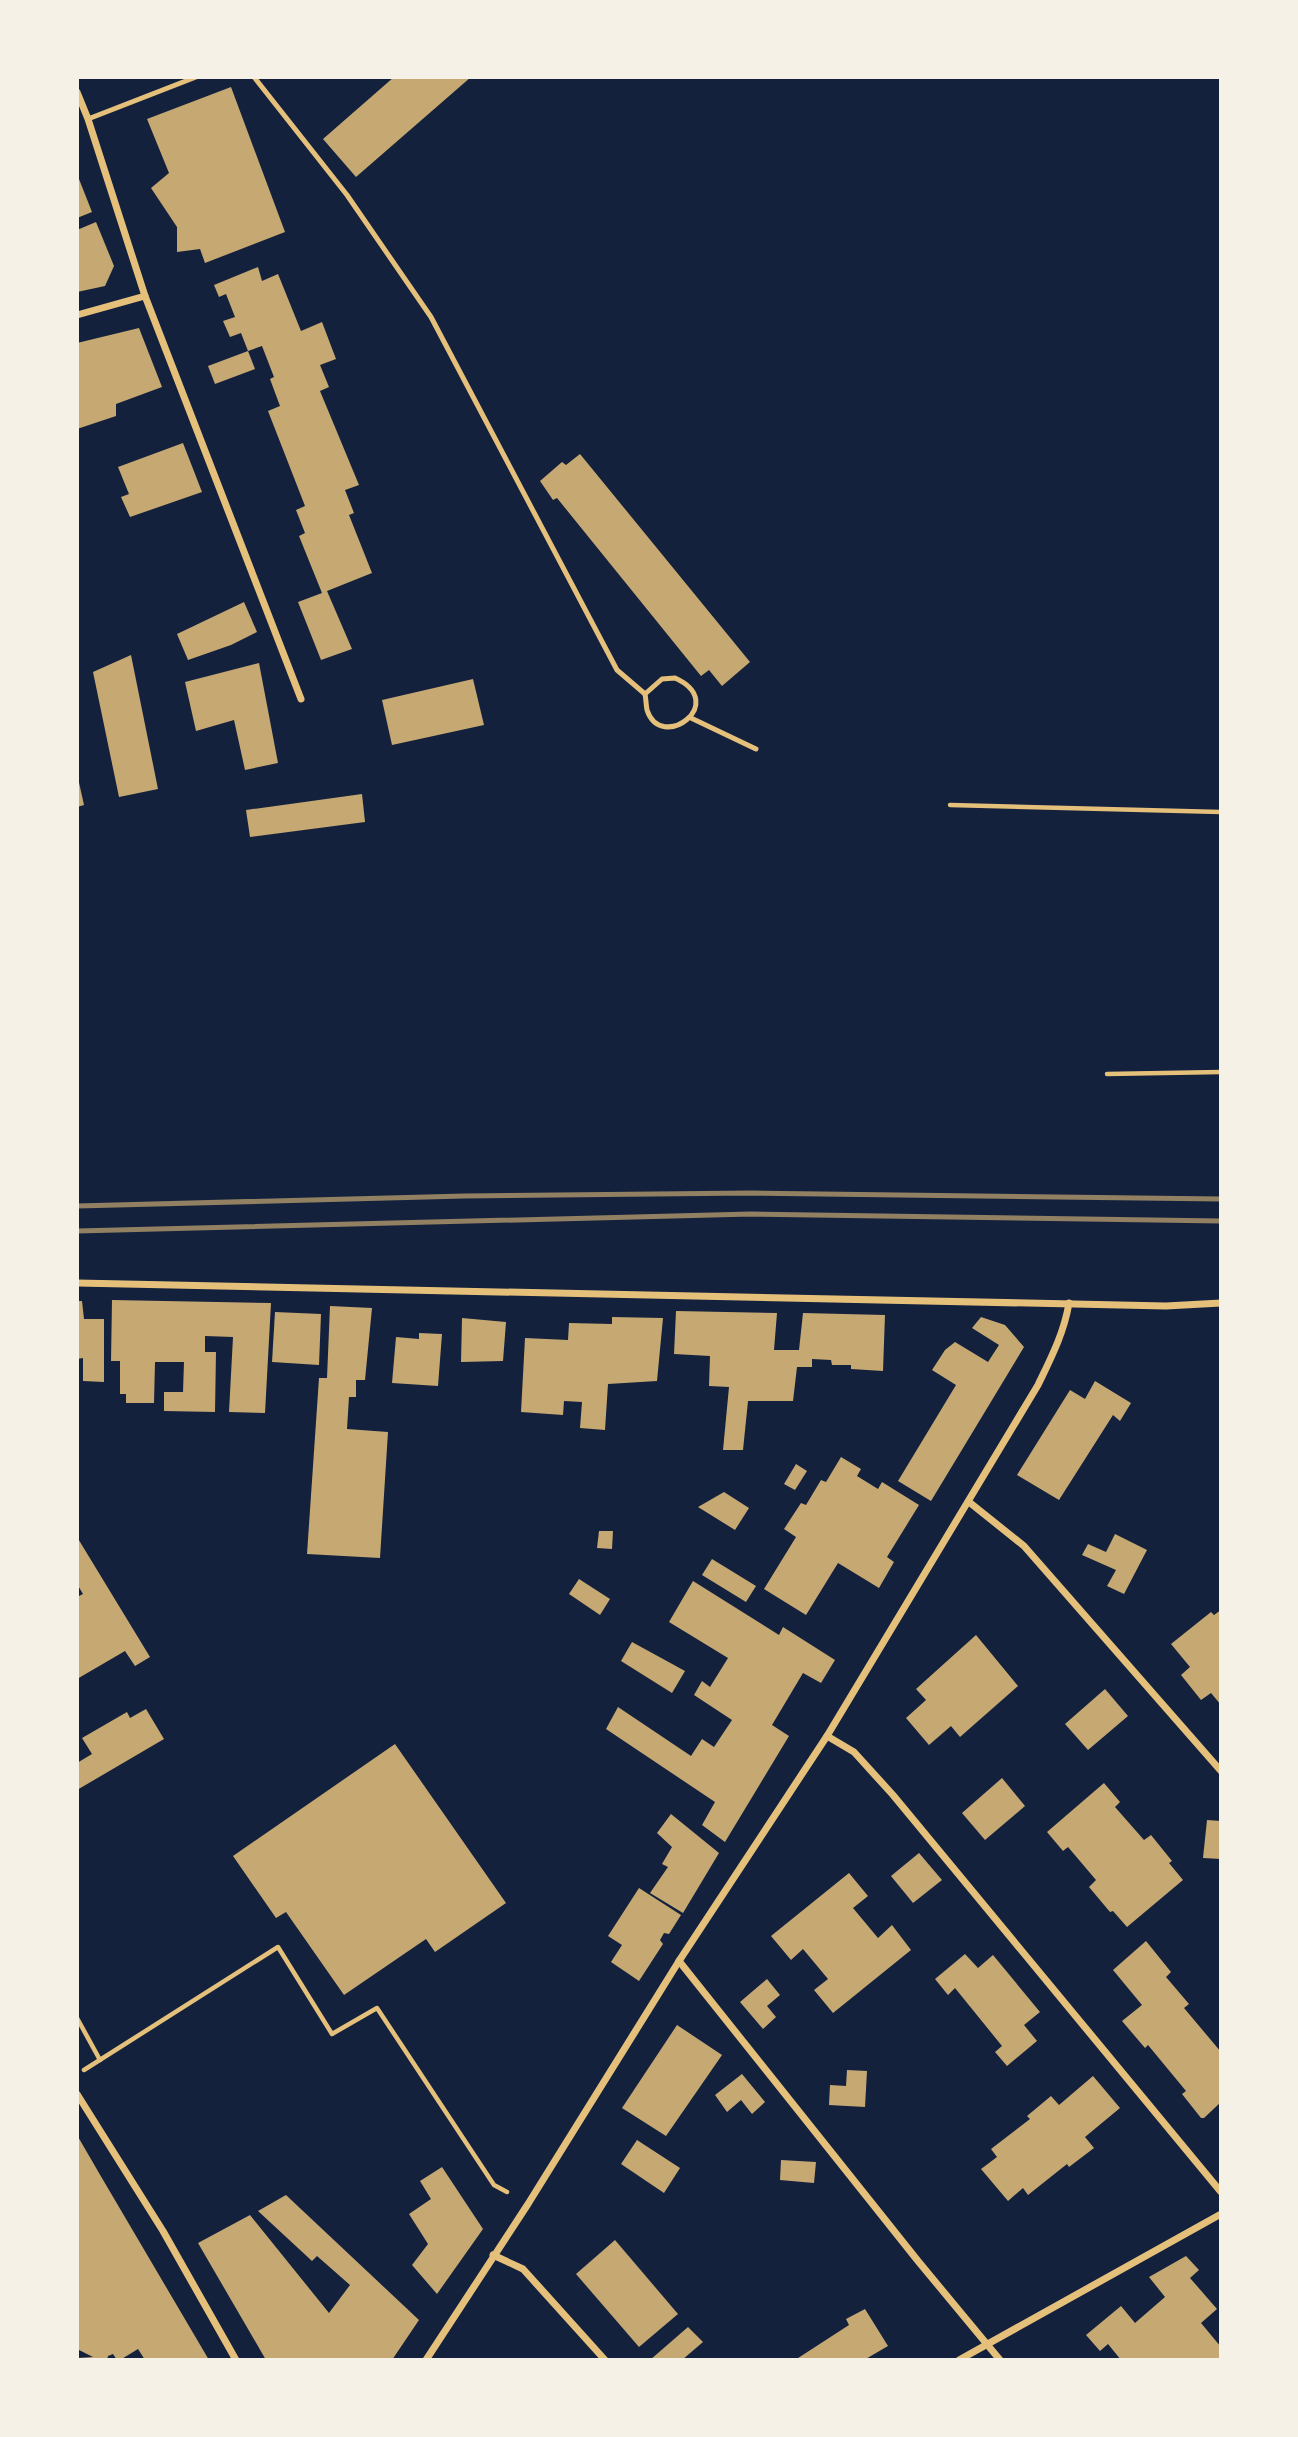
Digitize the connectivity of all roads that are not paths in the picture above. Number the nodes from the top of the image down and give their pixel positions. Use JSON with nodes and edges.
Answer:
{"nodes":[{"id":1,"x":196,"y":77,"type":"edge"},
{"id":2,"x":254,"y":77,"type":"edge"},
{"id":3,"x":77,"y":92,"type":"edge"},
{"id":4,"x":88,"y":119,"type":"junction"},
{"id":5,"x":145,"y":296,"type":"junction"},
{"id":6,"x":77,"y":316,"type":"edge"},
{"id":7,"x":645,"y":694,"type":"junction"},
{"id":8,"x":301,"y":699,"type":"dead end"},
{"id":9,"x":691,"y":718,"type":"junction"},
{"id":10,"x":756,"y":749,"type":"dead end"},
{"id":11,"x":77,"y":1283,"type":"edge"},
{"id":12,"x":1069,"y":1303,"type":"junction"},
{"id":13,"x":1221,"y":1303,"type":"edge"},
{"id":14,"x":969,"y":1502,"type":"junction"},
{"id":15,"x":827,"y":1736,"type":"junction"},
{"id":16,"x":1221,"y":1770,"type":"edge"},
{"id":17,"x":679,"y":1961,"type":"junction"},
{"id":18,"x":77,"y":2094,"type":"edge"},
{"id":19,"x":1221,"y":2192,"type":"edge"},
{"id":20,"x":1221,"y":2214,"type":"edge"},
{"id":21,"x":493,"y":2255,"type":"junction"},
{"id":22,"x":988,"y":2343,"type":"junction"},
{"id":23,"x":236,"y":2360,"type":"edge"},
{"id":24,"x":426,"y":2360,"type":"edge"},
{"id":25,"x":605,"y":2360,"type":"edge"},
{"id":26,"x":959,"y":2360,"type":"edge"},
{"id":27,"x":1000,"y":2360,"type":"edge"}],
"edges":[{"from":1,"to":4,"type":"lane"},
{"from":2,"to":7,"type":"lane"},
{"from":3,"to":4,"type":"street"},
{"from":4,"to":5,"type":"street"},
{"from":5,"to":6,"type":"street"},
{"from":5,"to":8,"type":"street"},
{"from":7,"to":9,"type":"lane"},
{"from":7,"to":9,"type":"lane"},
{"from":9,"to":10,"type":"lane"},
{"from":11,"to":12,"type":"street"},
{"from":12,"to":13,"type":"street"},
{"from":12,"to":14,"type":"street"},
{"from":14,"to":15,"type":"street"},
{"from":14,"to":16,"type":"street"},
{"from":15,"to":17,"type":"street"},
{"from":15,"to":19,"type":"street"},
{"from":17,"to":21,"type":"street"},
{"from":17,"to":22,"type":"street"},
{"from":18,"to":23,"type":"street"},
{"from":20,"to":22,"type":"street"},
{"from":21,"to":24,"type":"street"},
{"from":21,"to":25,"type":"street"},
{"from":22,"to":26,"type":"street"},
{"from":22,"to":27,"type":"street"}]}
